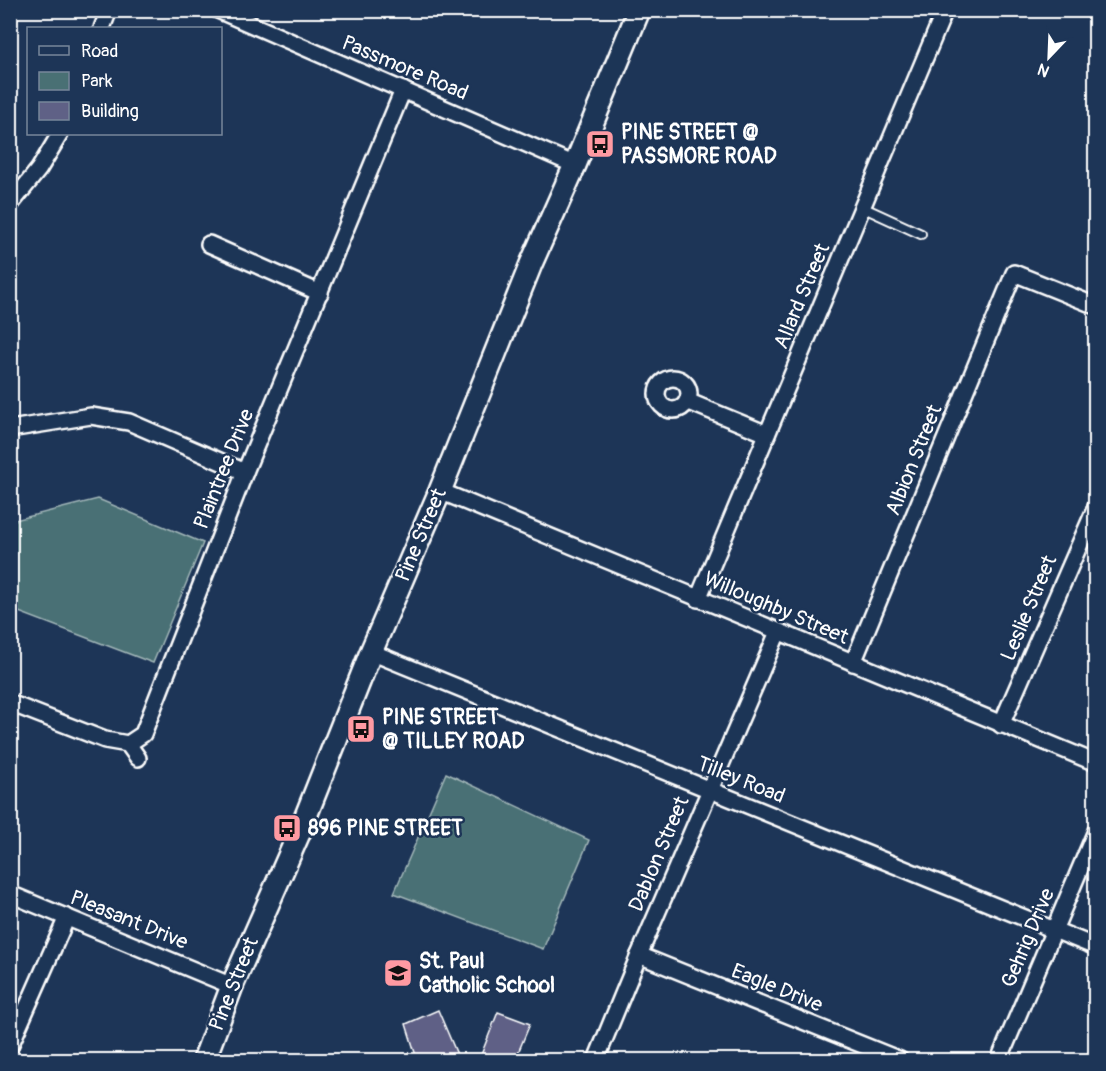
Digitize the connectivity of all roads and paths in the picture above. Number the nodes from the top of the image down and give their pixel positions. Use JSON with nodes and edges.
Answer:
{"nodes":[{"id":1,"x":109,"y":10,"type":"edge"},
{"id":2,"x":218,"y":10,"type":"edge"},
{"id":3,"x":639,"y":10,"type":"edge"},
{"id":4,"x":945,"y":10,"type":"edge"},
{"id":5,"x":102,"y":27,"type":"edge"},
{"id":6,"x":403,"y":90,"type":"junction"},
{"id":7,"x":59,"y":135,"type":"edge"},
{"id":8,"x":575,"y":165,"type":"junction"},
{"id":9,"x":10,"y":205,"type":"edge"},
{"id":10,"x":862,"y":207,"type":"junction"},
{"id":11,"x":921,"y":234,"type":"dead end"},
{"id":12,"x":209,"y":244,"type":"dead end"},
{"id":13,"x":320,"y":293,"type":"junction"},
{"id":14,"x":1095,"y":306,"type":"edge"},
{"id":15,"x":687,"y":401,"type":"dead end"},
{"id":16,"x":10,"y":429,"type":"edge"},
{"id":17,"x":766,"y":434,"type":"junction"},
{"id":18,"x":245,"y":472,"type":"junction"},
{"id":19,"x":440,"y":491,"type":"junction"},
{"id":20,"x":1095,"y":507,"type":"edge"},
{"id":21,"x":698,"y":599,"type":"junction"},
{"id":22,"x":778,"y":632,"type":"junction"},
{"id":23,"x":371,"y":652,"type":"junction"},
{"id":24,"x":853,"y":663,"type":"junction"},
{"id":25,"x":10,"y":703,"type":"edge"},
{"id":26,"x":1001,"y":724,"type":"junction"},
{"id":27,"x":128,"y":744,"type":"junction"},
{"id":28,"x":138,"y":758,"type":"dead end"},
{"id":29,"x":1095,"y":764,"type":"edge"},
{"id":30,"x":709,"y":790,"type":"junction"},
{"id":31,"x":1095,"y":831,"type":"edge"},
{"id":32,"x":10,"y":894,"type":"edge"},
{"id":33,"x":67,"y":917,"type":"junction"},
{"id":34,"x":1054,"y":930,"type":"junction"},
{"id":35,"x":1095,"y":947,"type":"edge"},
{"id":36,"x":639,"y":955,"type":"junction"},
{"id":37,"x":232,"y":986,"type":"junction"},
{"id":38,"x":10,"y":1046,"type":"edge"},
{"id":39,"x":204,"y":1060,"type":"edge"},
{"id":40,"x":596,"y":1060,"type":"edge"},
{"id":41,"x":900,"y":1060,"type":"edge"},
{"id":42,"x":999,"y":1060,"type":"edge"}],
"edges":[{"from":1,"to":5,"type":"street"},
{"from":2,"to":6,"type":"street","name":"Passmore Road"},
{"from":3,"to":8,"type":"street","name":"Pine Street"},
{"from":4,"to":10,"type":"street","name":"Allard Street"},
{"from":6,"to":8,"type":"street","name":"Passmore Road"},
{"from":6,"to":13,"type":"street","name":"Plaintree Drive"},
{"from":7,"to":9,"type":"street"},
{"from":8,"to":19,"type":"street","name":"Pine Street"},
{"from":10,"to":11,"type":"lane"},
{"from":10,"to":17,"type":"street","name":"Allard Street"},
{"from":12,"to":13,"type":"street"},
{"from":13,"to":18,"type":"street","name":"Plaintree Drive"},
{"from":14,"to":24,"type":"street","name":"Albion Street"},
{"from":15,"to":17,"type":"street"},
{"from":16,"to":18,"type":"street"},
{"from":17,"to":21,"type":"street","name":"Allard Street"},
{"from":18,"to":27,"type":"street","name":"Plaintree Drive"},
{"from":19,"to":21,"type":"street","name":"Willoughby Street"},
{"from":19,"to":23,"type":"street","name":"Pine Street"},
{"from":20,"to":26,"type":"street","name":"Leslie Street"},
{"from":21,"to":22,"type":"street","name":"Willoughby Street"},
{"from":22,"to":24,"type":"street","name":"Willoughby Street"},
{"from":22,"to":30,"type":"street","name":"Dablon Street"},
{"from":23,"to":30,"type":"street","name":"Tilley Road"},
{"from":23,"to":37,"type":"street","name":"Pine Street"},
{"from":24,"to":26,"type":"street","name":"Willoughby Street"},
{"from":25,"to":27,"type":"street"},
{"from":26,"to":29,"type":"street","name":"Willoughby Street"},
{"from":27,"to":28,"type":"street"},
{"from":30,"to":34,"type":"street","name":"Tilley Road"},
{"from":30,"to":36,"type":"street","name":"Dablon Street"},
{"from":31,"to":34,"type":"street","name":"Gehrig Drive"},
{"from":32,"to":33,"type":"street","name":"Pleasant Drive"},
{"from":33,"to":37,"type":"street","name":"Pleasant Drive"},
{"from":33,"to":38,"type":"street"},
{"from":34,"to":35,"type":"street","name":"Tilley Road"},
{"from":34,"to":42,"type":"street","name":"Gehrig Drive"},
{"from":36,"to":40,"type":"street","name":"Dablon Street"},
{"from":36,"to":41,"type":"street","name":"Eagle Drive"},
{"from":37,"to":39,"type":"street","name":"Pine Street"}]}
